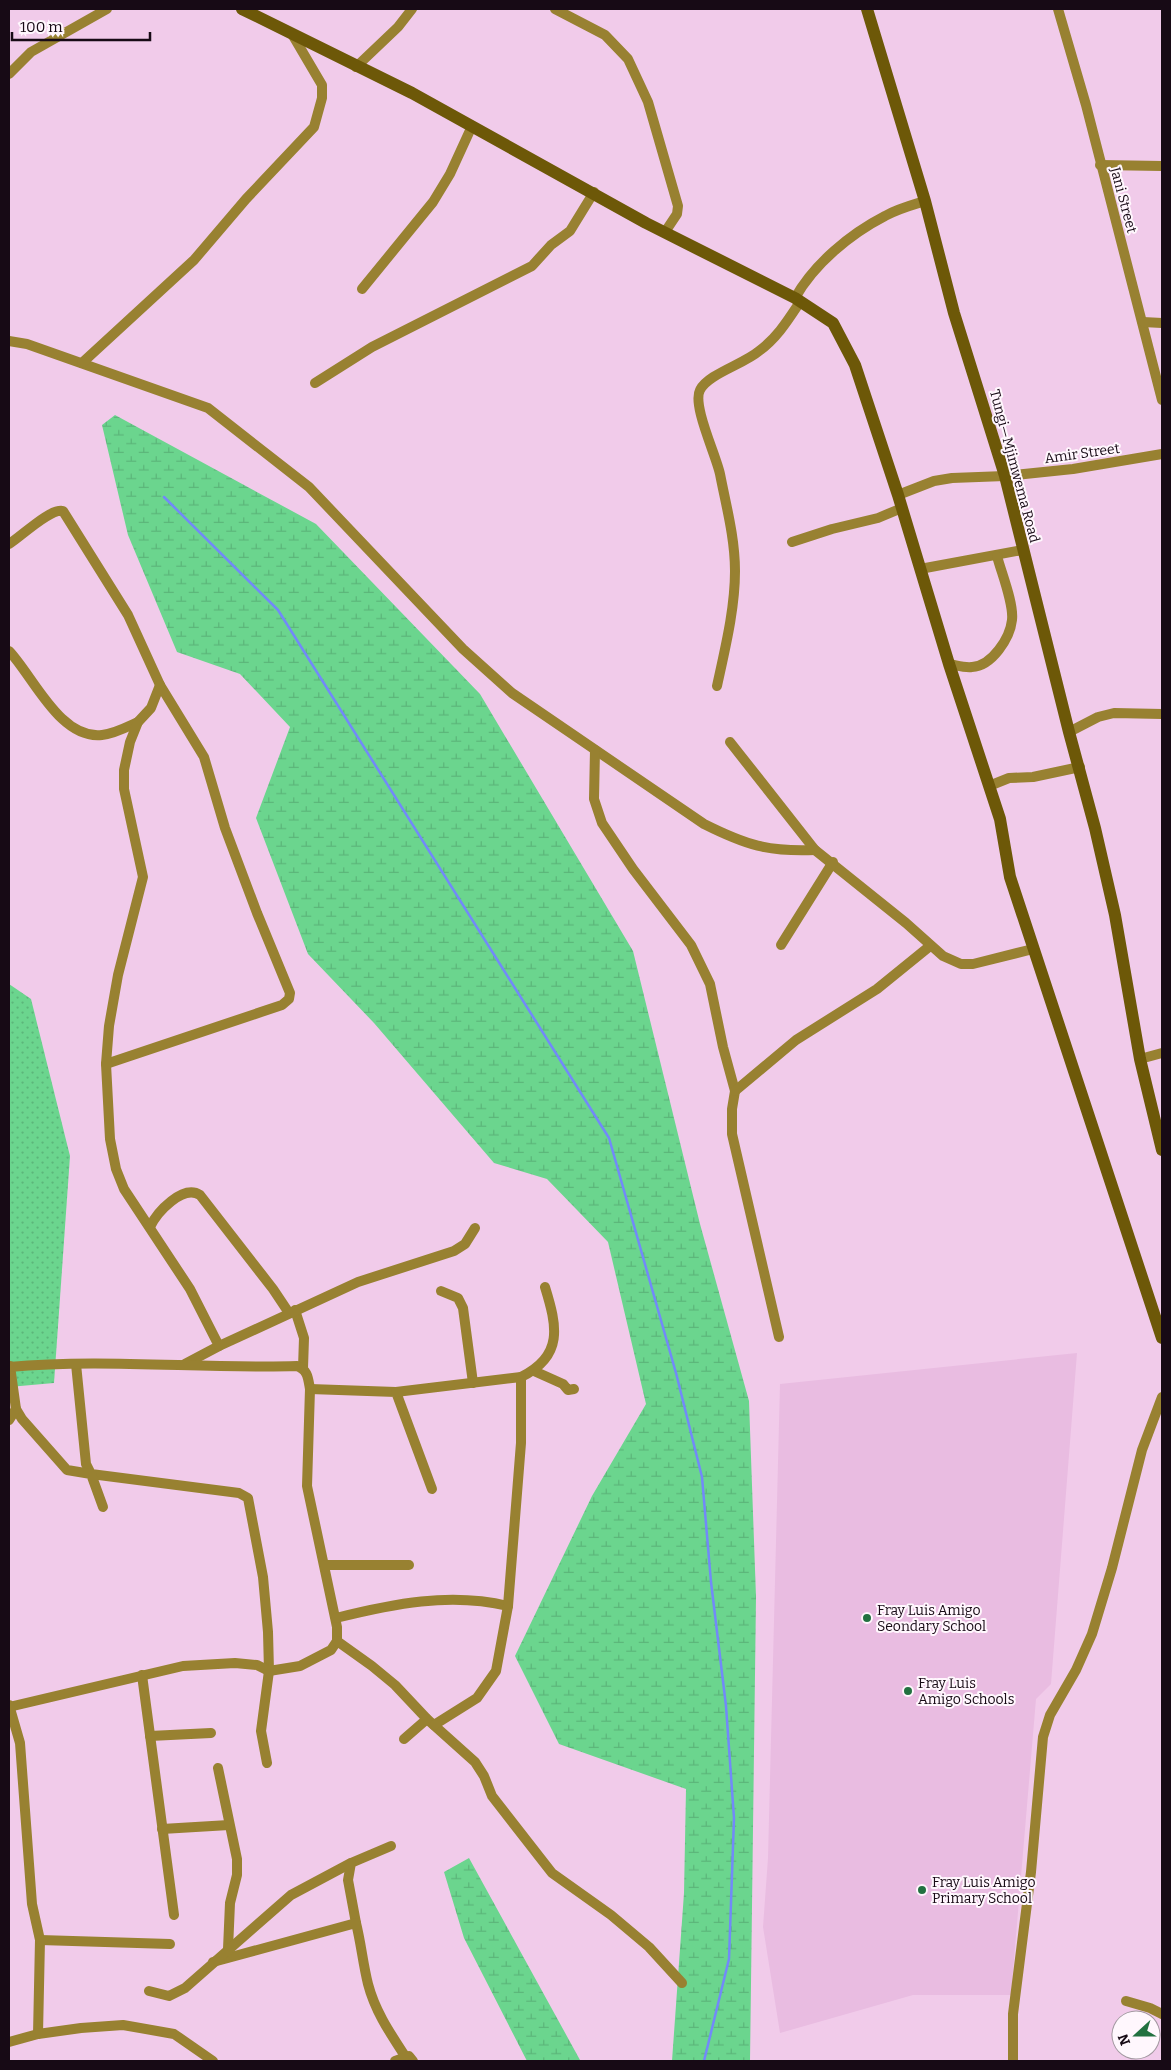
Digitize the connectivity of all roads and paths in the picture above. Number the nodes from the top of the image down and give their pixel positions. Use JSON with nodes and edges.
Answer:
{"nodes":[{"id":1,"x":106,"y":9,"type":"edge"},
{"id":2,"x":242,"y":9,"type":"edge"},
{"id":3,"x":412,"y":9,"type":"edge"},
{"id":4,"x":555,"y":9,"type":"edge"},
{"id":5,"x":867,"y":9,"type":"edge"},
{"id":6,"x":1058,"y":9,"type":"edge"},
{"id":7,"x":292,"y":34,"type":"junction"},
{"id":8,"x":356,"y":67,"type":"junction"},
{"id":9,"x":9,"y":74,"type":"edge"},
{"id":10,"x":472,"y":126,"type":"junction"},
{"id":11,"x":1100,"y":165,"type":"junction"},
{"id":12,"x":1162,"y":166,"type":"edge"},
{"id":13,"x":594,"y":192,"type":"junction"},
{"id":14,"x":925,"y":201,"type":"junction"},
{"id":15,"x":665,"y":232,"type":"junction"},
{"id":16,"x":362,"y":289,"type":"dead end"},
{"id":17,"x":797,"y":300,"type":"junction"},
{"id":18,"x":1144,"y":322,"type":"junction"},
{"id":19,"x":1162,"y":323,"type":"edge"},
{"id":20,"x":9,"y":341,"type":"edge"},
{"id":21,"x":82,"y":363,"type":"junction"},
{"id":22,"x":316,"y":383,"type":"dead end"},
{"id":23,"x":1162,"y":400,"type":"edge"},
{"id":24,"x":1162,"y":454,"type":"edge"},
{"id":25,"x":1005,"y":476,"type":"junction"},
{"id":26,"x":898,"y":495,"type":"junction"},
{"id":27,"x":902,"y":508,"type":"junction"},
{"id":28,"x":792,"y":542,"type":"dead end"},
{"id":29,"x":9,"y":544,"type":"edge"},
{"id":30,"x":1022,"y":550,"type":"junction"},
{"id":31,"x":997,"y":556,"type":"junction"},
{"id":32,"x":920,"y":569,"type":"junction"},
{"id":33,"x":9,"y":651,"type":"edge"},
{"id":34,"x":949,"y":664,"type":"junction"},
{"id":35,"x":160,"y":685,"type":"junction"},
{"id":36,"x":717,"y":686,"type":"dead end"},
{"id":37,"x":1162,"y":714,"type":"edge"},
{"id":38,"x":138,"y":722,"type":"junction"},
{"id":39,"x":1068,"y":732,"type":"junction"},
{"id":40,"x":730,"y":742,"type":"dead end"},
{"id":41,"x":595,"y":750,"type":"junction"},
{"id":42,"x":1080,"y":768,"type":"junction"},
{"id":43,"x":989,"y":786,"type":"junction"},
{"id":44,"x":815,"y":850,"type":"junction"},
{"id":45,"x":832,"y":862,"type":"junction"},
{"id":46,"x":781,"y":945,"type":"dead end"},
{"id":47,"x":930,"y":946,"type":"junction"},
{"id":48,"x":1033,"y":949,"type":"junction"},
{"id":49,"x":1162,"y":1053,"type":"edge"},
{"id":50,"x":1140,"y":1059,"type":"junction"},
{"id":51,"x":106,"y":1064,"type":"junction"},
{"id":52,"x":735,"y":1090,"type":"junction"},
{"id":53,"x":1162,"y":1150,"type":"edge"},
{"id":54,"x":150,"y":1227,"type":"junction"},
{"id":55,"x":476,"y":1228,"type":"dead end"},
{"id":56,"x":545,"y":1287,"type":"dead end"},
{"id":57,"x":441,"y":1291,"type":"dead end"},
{"id":58,"x":292,"y":1311,"type":"junction"},
{"id":59,"x":779,"y":1337,"type":"dead end"},
{"id":60,"x":1162,"y":1338,"type":"edge"},
{"id":61,"x":219,"y":1346,"type":"junction"},
{"id":62,"x":76,"y":1364,"type":"junction"},
{"id":63,"x":184,"y":1365,"type":"junction"},
{"id":64,"x":9,"y":1367,"type":"edge"},
{"id":65,"x":303,"y":1368,"type":"junction"},
{"id":66,"x":534,"y":1371,"type":"junction"},
{"id":67,"x":521,"y":1377,"type":"junction"},
{"id":68,"x":473,"y":1383,"type":"junction"},
{"id":69,"x":310,"y":1389,"type":"junction"},
{"id":70,"x":574,"y":1389,"type":"dead end"},
{"id":71,"x":396,"y":1392,"type":"junction"},
{"id":72,"x":1162,"y":1397,"type":"edge"},
{"id":73,"x":16,"y":1409,"type":"junction"},
{"id":74,"x":9,"y":1420,"type":"edge"},
{"id":75,"x":91,"y":1474,"type":"junction"},
{"id":76,"x":432,"y":1489,"type":"dead end"},
{"id":77,"x":103,"y":1508,"type":"dead end"},
{"id":78,"x":325,"y":1565,"type":"junction"},
{"id":79,"x":409,"y":1565,"type":"dead end"},
{"id":80,"x":508,"y":1606,"type":"junction"},
{"id":81,"x":336,"y":1618,"type":"junction"},
{"id":82,"x":336,"y":1641,"type":"junction"},
{"id":83,"x":269,"y":1671,"type":"junction"},
{"id":84,"x":142,"y":1676,"type":"junction"},
{"id":85,"x":9,"y":1706,"type":"edge"},
{"id":86,"x":430,"y":1722,"type":"junction"},
{"id":87,"x":211,"y":1733,"type":"dead end"},
{"id":88,"x":150,"y":1736,"type":"junction"},
{"id":89,"x":404,"y":1739,"type":"dead end"},
{"id":90,"x":266,"y":1763,"type":"dead end"},
{"id":91,"x":218,"y":1768,"type":"dead end"},
{"id":92,"x":229,"y":1826,"type":"junction"},
{"id":93,"x":162,"y":1828,"type":"junction"},
{"id":94,"x":391,"y":1846,"type":"dead end"},
{"id":95,"x":351,"y":1863,"type":"junction"},
{"id":96,"x":174,"y":1915,"type":"dead end"},
{"id":97,"x":356,"y":1922,"type":"junction"},
{"id":98,"x":40,"y":1940,"type":"junction"},
{"id":99,"x":170,"y":1944,"type":"dead end"},
{"id":100,"x":228,"y":1949,"type":"junction"},
{"id":101,"x":214,"y":1962,"type":"junction"},
{"id":102,"x":682,"y":1983,"type":"dead end"},
{"id":103,"x":149,"y":1991,"type":"dead end"},
{"id":104,"x":1126,"y":2001,"type":"dead end"},
{"id":105,"x":1162,"y":2014,"type":"edge"},
{"id":106,"x":38,"y":2034,"type":"junction"},
{"id":107,"x":9,"y":2042,"type":"edge"},
{"id":108,"x":409,"y":2058,"type":"edge"},
{"id":109,"x":213,"y":2061,"type":"edge"},
{"id":110,"x":395,"y":2061,"type":"edge"},
{"id":111,"x":1013,"y":2061,"type":"edge"}],
"edges":[{"from":1,"to":9,"type":"street"},
{"from":2,"to":7,"type":"street"},
{"from":3,"to":8,"type":"street"},
{"from":4,"to":15,"type":"street"},
{"from":5,"to":14,"type":"street","name":"Tungi—Mjimwema Road"},
{"from":6,"to":11,"type":"street","name":"Jani Street"},
{"from":7,"to":8,"type":"street"},
{"from":7,"to":21,"type":"street"},
{"from":8,"to":10,"type":"street"},
{"from":10,"to":13,"type":"street"},
{"from":10,"to":16,"type":"street"},
{"from":11,"to":12,"type":"street"},
{"from":11,"to":18,"type":"street","name":"Jani Street"},
{"from":13,"to":15,"type":"street"},
{"from":13,"to":22,"type":"street"},
{"from":14,"to":17,"type":"street"},
{"from":14,"to":25,"type":"street","name":"Tungi—Mjimwema Road"},
{"from":15,"to":17,"type":"street"},
{"from":17,"to":26,"type":"street"},
{"from":17,"to":36,"type":"street"},
{"from":18,"to":19,"type":"street"},
{"from":18,"to":23,"type":"street","name":"Jani Street"},
{"from":20,"to":21,"type":"street"},
{"from":21,"to":41,"type":"street"},
{"from":24,"to":25,"type":"street","name":"Amir Street"},
{"from":25,"to":26,"type":"street","name":"Amir Street"},
{"from":25,"to":30,"type":"street","name":"Tungi—Mjimwema Road"},
{"from":26,"to":27,"type":"street"},
{"from":27,"to":28,"type":"street"},
{"from":27,"to":32,"type":"street"},
{"from":29,"to":35,"type":"street"},
{"from":30,"to":31,"type":"street"},
{"from":30,"to":39,"type":"street","name":"Tungi—Mjimwema Road"},
{"from":31,"to":32,"type":"street"},
{"from":31,"to":34,"type":"street"},
{"from":32,"to":34,"type":"street"},
{"from":33,"to":38,"type":"street"},
{"from":34,"to":43,"type":"street"},
{"from":35,"to":38,"type":"street"},
{"from":35,"to":51,"type":"street"},
{"from":37,"to":39,"type":"street"},
{"from":38,"to":51,"type":"street"},
{"from":39,"to":42,"type":"street","name":"Tungi—Mjimwema Road"},
{"from":40,"to":44,"type":"street"},
{"from":41,"to":44,"type":"street"},
{"from":41,"to":52,"type":"street"},
{"from":42,"to":43,"type":"street"},
{"from":42,"to":50,"type":"street","name":"Tungi—Mjimwema Road"},
{"from":43,"to":48,"type":"street"},
{"from":44,"to":45,"type":"street"},
{"from":45,"to":46,"type":"street"},
{"from":45,"to":47,"type":"street"},
{"from":47,"to":48,"type":"street"},
{"from":47,"to":52,"type":"street"},
{"from":48,"to":60,"type":"street"},
{"from":49,"to":50,"type":"street"},
{"from":50,"to":53,"type":"street","name":"Tungi—Mjimwema Road"},
{"from":51,"to":54,"type":"street"},
{"from":52,"to":59,"type":"street"},
{"from":54,"to":58,"type":"street"},
{"from":54,"to":61,"type":"street"},
{"from":55,"to":58,"type":"street"},
{"from":56,"to":66,"type":"street"},
{"from":57,"to":68,"type":"street"},
{"from":58,"to":61,"type":"street"},
{"from":58,"to":65,"type":"street"},
{"from":61,"to":63,"type":"street"},
{"from":62,"to":63,"type":"street"},
{"from":62,"to":64,"type":"street"},
{"from":62,"to":75,"type":"street"},
{"from":63,"to":65,"type":"street"},
{"from":64,"to":73,"type":"street"},
{"from":65,"to":69,"type":"street"},
{"from":66,"to":67,"type":"street"},
{"from":66,"to":70,"type":"street"},
{"from":67,"to":68,"type":"street"},
{"from":67,"to":80,"type":"street"},
{"from":68,"to":71,"type":"street"},
{"from":69,"to":71,"type":"street"},
{"from":69,"to":78,"type":"street"},
{"from":71,"to":76,"type":"street"},
{"from":72,"to":111,"type":"street"},
{"from":73,"to":74,"type":"street"},
{"from":73,"to":75,"type":"street"},
{"from":75,"to":77,"type":"street"},
{"from":75,"to":83,"type":"street"},
{"from":78,"to":79,"type":"street"},
{"from":78,"to":81,"type":"street"},
{"from":80,"to":81,"type":"street"},
{"from":80,"to":86,"type":"street"},
{"from":81,"to":82,"type":"street"},
{"from":82,"to":83,"type":"street"},
{"from":82,"to":86,"type":"street"},
{"from":83,"to":84,"type":"street"},
{"from":83,"to":90,"type":"street"},
{"from":84,"to":85,"type":"street"},
{"from":84,"to":88,"type":"street"},
{"from":85,"to":98,"type":"street"},
{"from":86,"to":89,"type":"street"},
{"from":86,"to":102,"type":"street"},
{"from":87,"to":88,"type":"street"},
{"from":88,"to":93,"type":"street"},
{"from":91,"to":92,"type":"street"},
{"from":92,"to":93,"type":"street"},
{"from":92,"to":100,"type":"street"},
{"from":93,"to":96,"type":"street"},
{"from":94,"to":95,"type":"street"},
{"from":95,"to":97,"type":"street"},
{"from":95,"to":100,"type":"street"},
{"from":97,"to":101,"type":"street"},
{"from":97,"to":108,"type":"street"},
{"from":98,"to":99,"type":"street"},
{"from":98,"to":106,"type":"street"},
{"from":100,"to":101,"type":"street"},
{"from":101,"to":103,"type":"street"},
{"from":104,"to":105,"type":"street"},
{"from":106,"to":107,"type":"street"},
{"from":106,"to":109,"type":"street"},
{"from":108,"to":110,"type":"street"}]}
